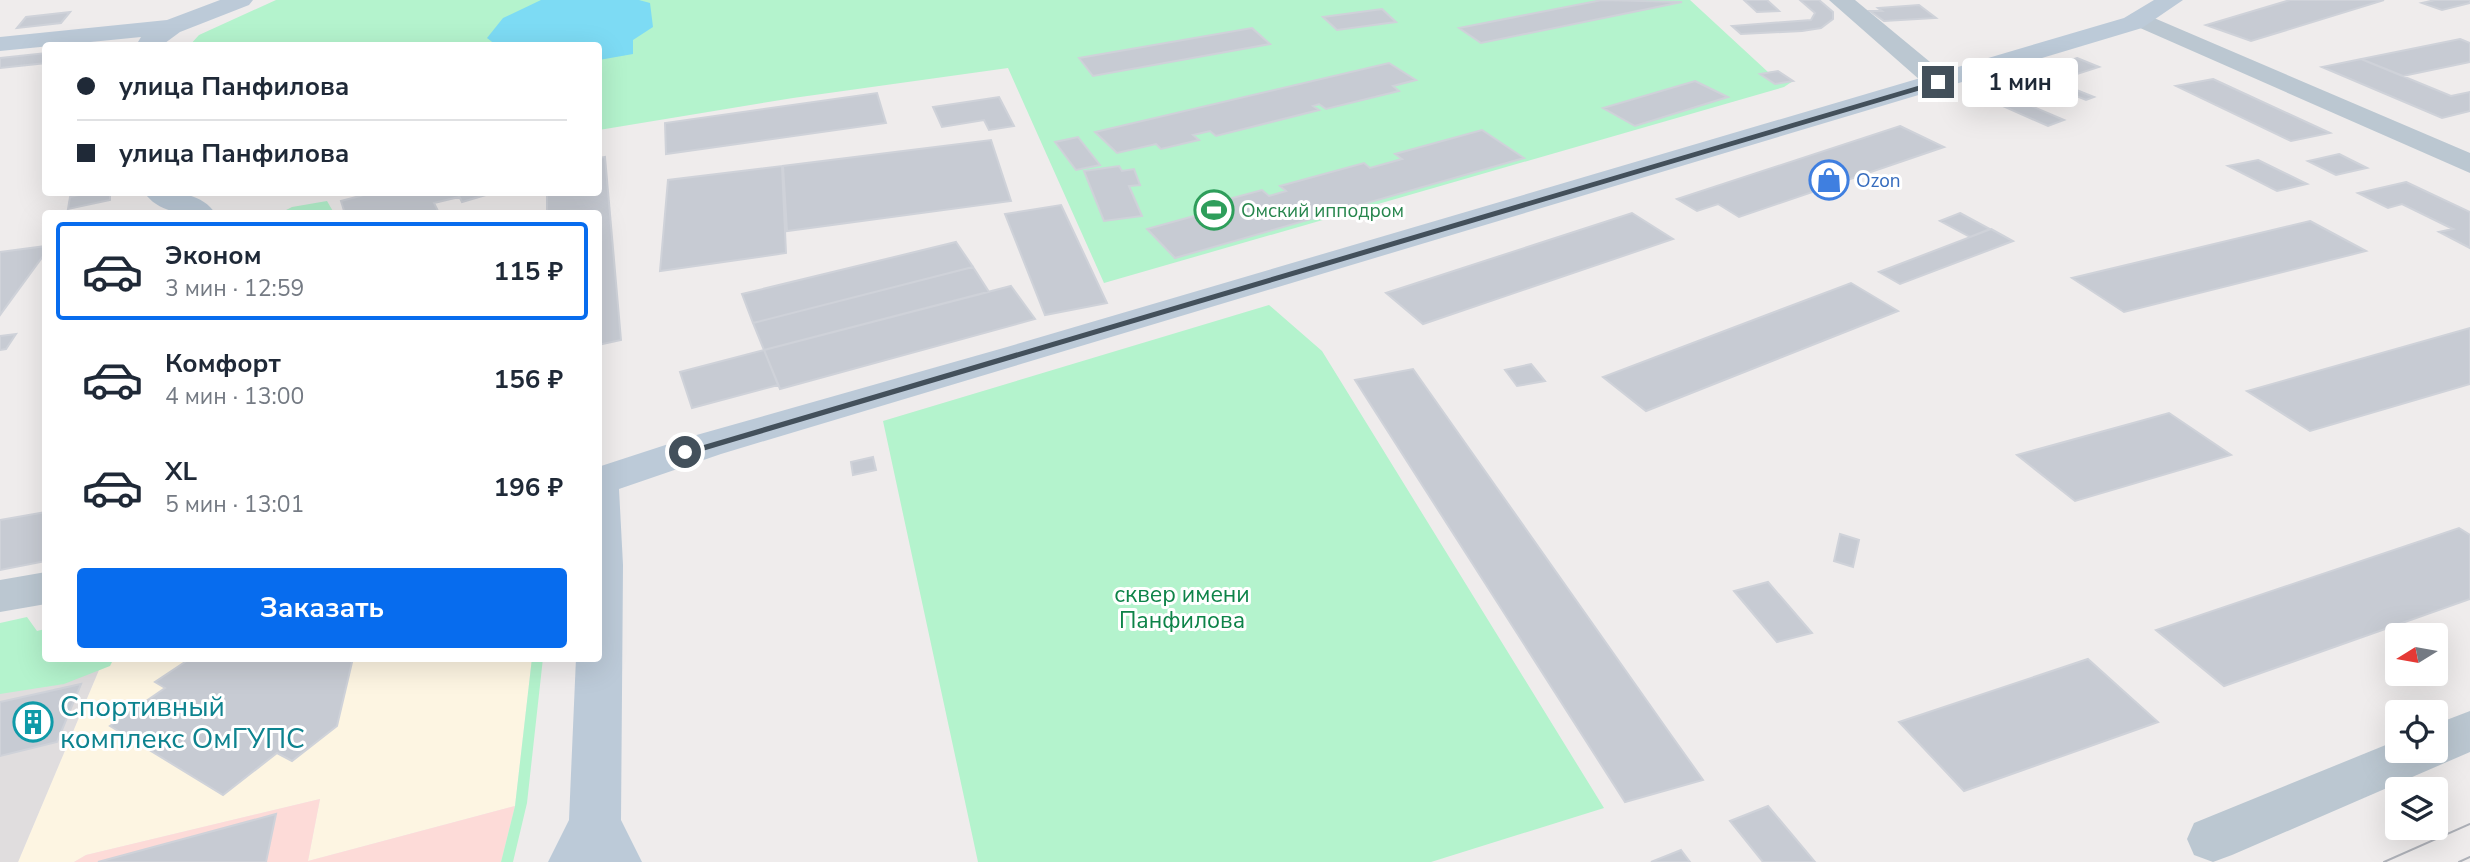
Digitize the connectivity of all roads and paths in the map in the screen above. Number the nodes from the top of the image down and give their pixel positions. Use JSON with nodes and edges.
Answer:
{"nodes":[{"id":1,"x":242,"y":0,"type":"edge"},
{"id":2,"x":1841,"y":0,"type":"edge"},
{"id":3,"x":2171,"y":0,"type":"edge"},
{"id":4,"x":2140,"y":19,"type":"junction"},
{"id":5,"x":171,"y":27,"type":"junction"},
{"id":6,"x":151,"y":42,"type":"edge"},
{"id":7,"x":0,"y":44,"type":"edge"},
{"id":8,"x":1938,"y":82,"type":"junction"},
{"id":9,"x":2470,"y":164,"type":"edge"},
{"id":10,"x":167,"y":196,"type":"edge"},
{"id":11,"x":193,"y":210,"type":"edge"},
{"id":12,"x":602,"y":480,"type":"edge"},
{"id":13,"x":42,"y":588,"type":"edge"},
{"id":14,"x":0,"y":596,"type":"edge"},
{"id":15,"x":599,"y":662,"type":"edge"},
{"id":16,"x":2470,"y":730,"type":"edge"},
{"id":17,"x":2448,"y":740,"type":"edge"},
{"id":18,"x":2394,"y":763,"type":"edge"},
{"id":19,"x":2213,"y":839,"type":"dead end"},
{"id":20,"x":595,"y":848,"type":"edge"}],
"edges":[{"from":1,"to":5,"type":"main road"},
{"from":2,"to":8,"type":"street"},
{"from":3,"to":4,"type":"main road"},
{"from":4,"to":8,"type":"main road"},
{"from":4,"to":9,"type":"street"},
{"from":5,"to":6,"type":"main road"},
{"from":5,"to":7,"type":"main road"},
{"from":8,"to":12,"type":"main road"},
{"from":10,"to":11,"type":"main road"},
{"from":13,"to":14,"type":"street"},
{"from":15,"to":20,"type":"main road"},
{"from":16,"to":17,"type":"street"},
{"from":18,"to":19,"type":"street"}]}
